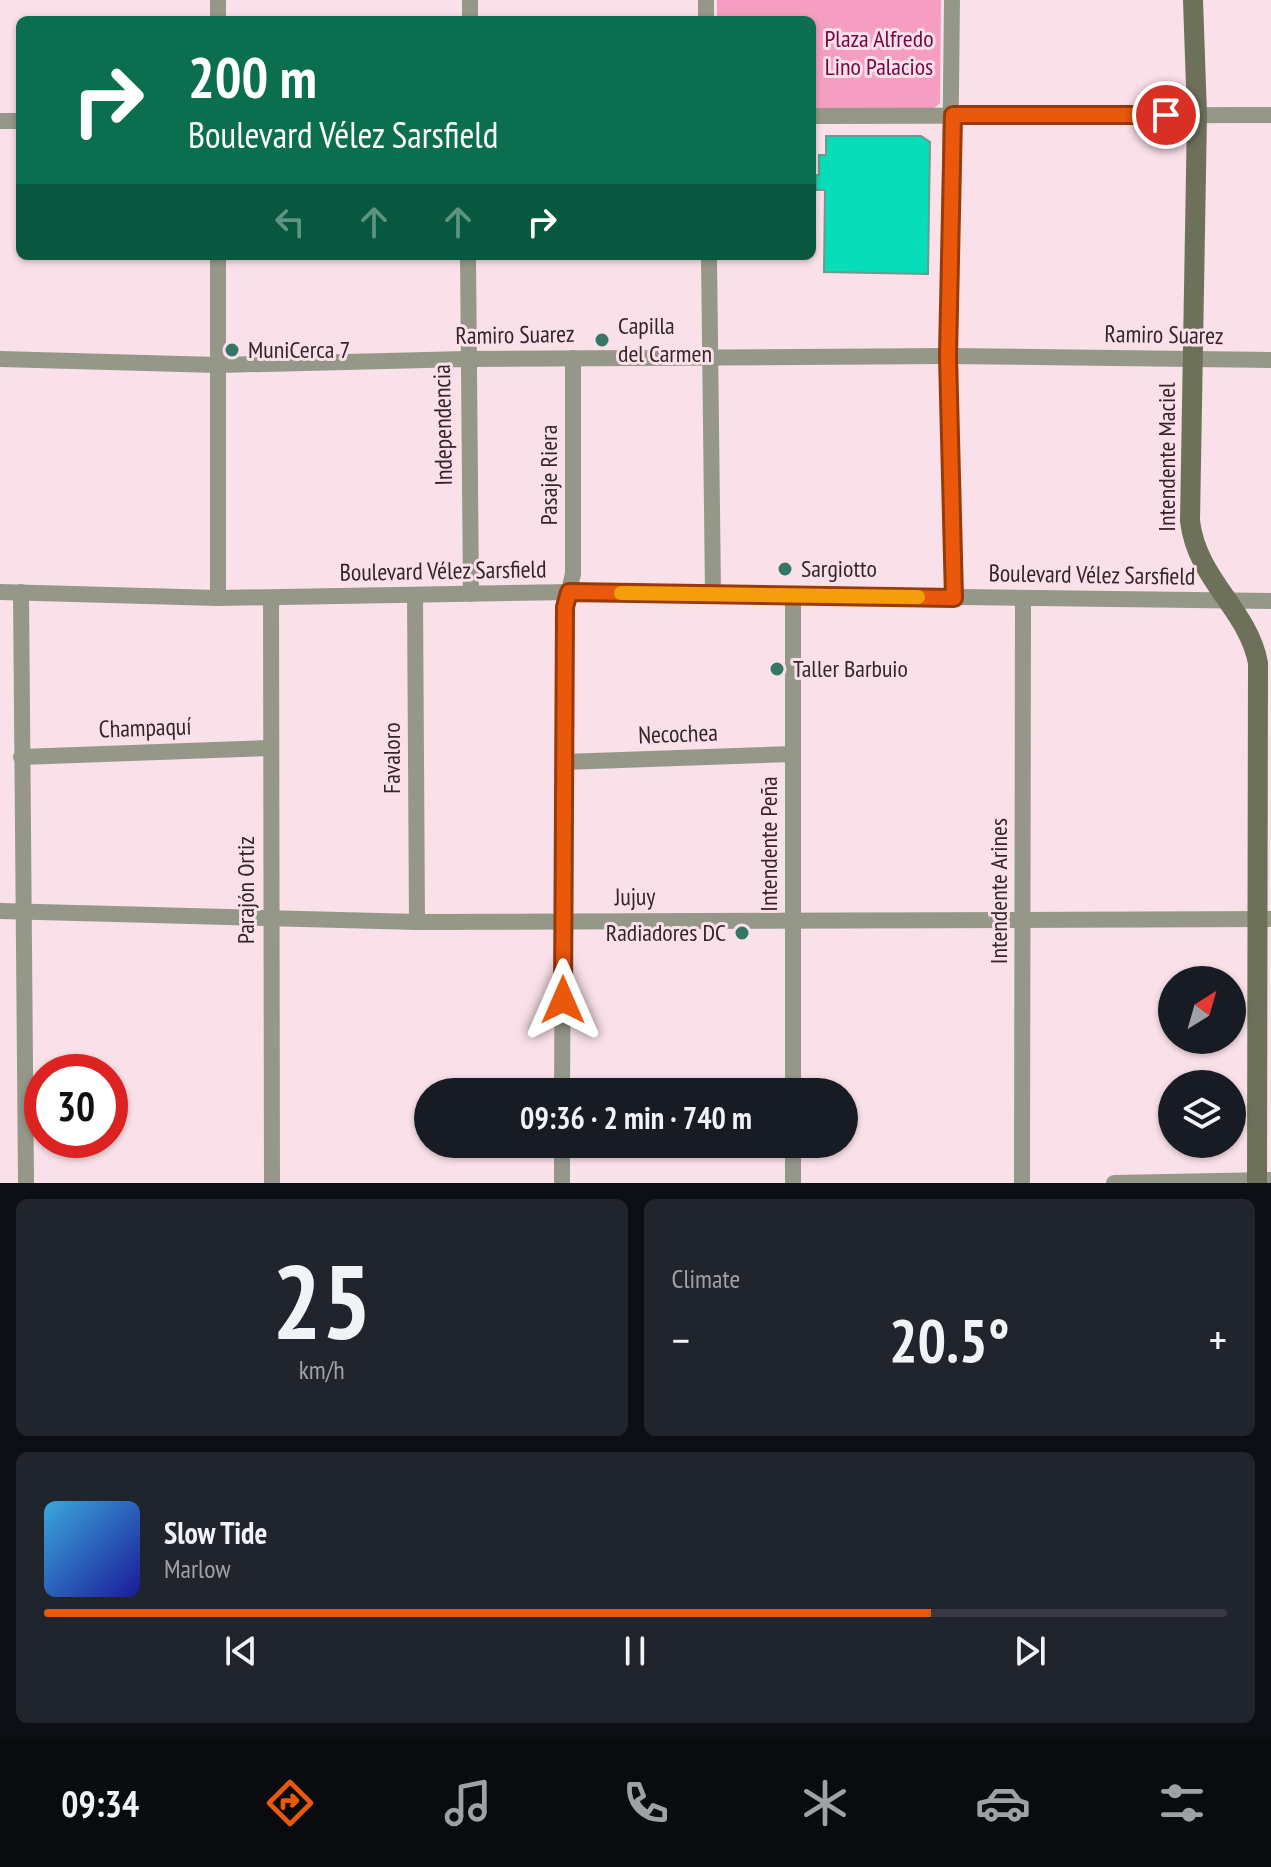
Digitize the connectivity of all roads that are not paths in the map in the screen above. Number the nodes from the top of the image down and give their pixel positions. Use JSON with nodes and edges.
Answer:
{"nodes":[{"id":1,"x":952,"y":0,"type":"edge"},
{"id":2,"x":1193,"y":0,"type":"edge"},
{"id":3,"x":953,"y":115,"type":"junction"},
{"id":4,"x":1197,"y":115,"type":"junction"},
{"id":5,"x":1271,"y":115,"type":"edge"},
{"id":6,"x":816,"y":116,"type":"edge"},
{"id":7,"x":218,"y":260,"type":"edge"},
{"id":8,"x":468,"y":260,"type":"edge"},
{"id":9,"x":709,"y":260,"type":"edge"},
{"id":10,"x":948,"y":356,"type":"junction"},
{"id":11,"x":711,"y":357,"type":"junction"},
{"id":12,"x":573,"y":358,"type":"junction"},
{"id":13,"x":0,"y":359,"type":"edge"},
{"id":14,"x":466,"y":359,"type":"junction"},
{"id":15,"x":1193,"y":360,"type":"junction"},
{"id":16,"x":1271,"y":360,"type":"edge"},
{"id":17,"x":218,"y":365,"type":"junction"},
{"id":18,"x":0,"y":592,"type":"edge"},
{"id":19,"x":21,"y":592,"type":"junction"},
{"id":20,"x":569,"y":592,"type":"junction"},
{"id":21,"x":471,"y":594,"type":"junction"},
{"id":22,"x":713,"y":594,"type":"junction"},
{"id":23,"x":415,"y":595,"type":"junction"},
{"id":24,"x":793,"y":596,"type":"junction"},
{"id":25,"x":218,"y":598,"type":"junction"},
{"id":26,"x":271,"y":598,"type":"junction"},
{"id":27,"x":954,"y":598,"type":"junction"},
{"id":28,"x":1023,"y":599,"type":"junction"},
{"id":29,"x":1226,"y":601,"type":"junction"},
{"id":30,"x":1271,"y":601,"type":"edge"},
{"id":31,"x":270,"y":748,"type":"junction"},
{"id":32,"x":793,"y":754,"type":"junction"},
{"id":33,"x":21,"y":757,"type":"junction"},
{"id":34,"x":564,"y":762,"type":"junction"},
{"id":35,"x":0,"y":911,"type":"edge"},
{"id":36,"x":21,"y":911,"type":"junction"},
{"id":37,"x":270,"y":918,"type":"junction"},
{"id":38,"x":793,"y":918,"type":"junction"},
{"id":39,"x":1265,"y":919,"type":"edge"},
{"id":40,"x":417,"y":922,"type":"junction"},
{"id":41,"x":563,"y":922,"type":"junction"},
{"id":42,"x":1023,"y":922,"type":"junction"},
{"id":43,"x":562,"y":1078,"type":"edge"},
{"id":44,"x":793,"y":1078,"type":"edge"},
{"id":45,"x":562,"y":1158,"type":"edge"},
{"id":46,"x":793,"y":1158,"type":"edge"},
{"id":47,"x":1262,"y":1181,"type":"edge"},
{"id":48,"x":26,"y":1183,"type":"edge"},
{"id":49,"x":272,"y":1183,"type":"edge"},
{"id":50,"x":562,"y":1183,"type":"edge"},
{"id":51,"x":793,"y":1183,"type":"edge"},
{"id":52,"x":1022,"y":1183,"type":"edge"},
{"id":53,"x":1114,"y":1183,"type":"edge"}],
"edges":[{"from":1,"to":3,"type":"street"},
{"from":2,"to":4,"type":"main road","name":"Intendente Maciel"},
{"from":3,"to":4,"type":"street"},
{"from":3,"to":6,"type":"street"},
{"from":3,"to":10,"type":"street"},
{"from":4,"to":5,"type":"street"},
{"from":4,"to":15,"type":"main road","name":"Intendente Maciel"},
{"from":7,"to":17,"type":"street"},
{"from":8,"to":14,"type":"street","name":"Independencia"},
{"from":9,"to":11,"type":"street"},
{"from":10,"to":11,"type":"street","name":"Ramiro Suarez"},
{"from":10,"to":15,"type":"street","name":"Ramiro Suarez"},
{"from":10,"to":27,"type":"street"},
{"from":11,"to":12,"type":"street","name":"Ramiro Suarez"},
{"from":11,"to":22,"type":"street"},
{"from":12,"to":14,"type":"street","name":"Ramiro Suarez"},
{"from":12,"to":20,"type":"street","name":"Pasaje Riera"},
{"from":13,"to":17,"type":"street","name":"Ramiro Suarez"},
{"from":14,"to":17,"type":"street","name":"Ramiro Suarez"},
{"from":14,"to":21,"type":"street","name":"Independencia"},
{"from":15,"to":16,"type":"street","name":"Ramiro Suarez"},
{"from":15,"to":29,"type":"main road","name":"Intendente Maciel"},
{"from":17,"to":25,"type":"street"},
{"from":18,"to":19,"type":"street","name":"Boulevard Vélez Sarsfield"},
{"from":19,"to":25,"type":"street","name":"Boulevard Vélez Sarsfield"},
{"from":19,"to":33,"type":"street"},
{"from":20,"to":21,"type":"street","name":"Boulevard Vélez Sarsfield"},
{"from":20,"to":22,"type":"street","name":"Boulevard Vélez Sarsfield"},
{"from":20,"to":34,"type":"street"},
{"from":21,"to":23,"type":"street","name":"Boulevard Vélez Sarsfield"},
{"from":22,"to":24,"type":"street","name":"Boulevard Vélez Sarsfield"},
{"from":23,"to":26,"type":"street","name":"Boulevard Vélez Sarsfield"},
{"from":23,"to":40,"type":"street","name":"Favaloro"},
{"from":24,"to":27,"type":"street","name":"Boulevard Vélez Sarsfield"},
{"from":24,"to":32,"type":"street","name":"Intendente Peña"},
{"from":25,"to":26,"type":"street","name":"Boulevard Vélez Sarsfield"},
{"from":26,"to":31,"type":"street","name":"Parajón Ortiz"},
{"from":27,"to":28,"type":"street","name":"Boulevard Vélez Sarsfield"},
{"from":28,"to":29,"type":"street","name":"Boulevard Vélez Sarsfield"},
{"from":28,"to":42,"type":"street","name":"Intendente Arines"},
{"from":29,"to":30,"type":"street","name":"Boulevard Vélez Sarsfield"},
{"from":29,"to":39,"type":"main road","name":"Intendente Maciel"},
{"from":31,"to":33,"type":"street","name":"Champaquí"},
{"from":31,"to":37,"type":"street","name":"Parajón Ortiz"},
{"from":32,"to":34,"type":"street","name":"Necochea"},
{"from":32,"to":38,"type":"street","name":"Intendente Peña"},
{"from":33,"to":36,"type":"street"},
{"from":34,"to":41,"type":"street"},
{"from":35,"to":36,"type":"street","name":"Jujuy"},
{"from":36,"to":37,"type":"street","name":"Jujuy"},
{"from":36,"to":48,"type":"street"},
{"from":37,"to":40,"type":"street","name":"Jujuy"},
{"from":37,"to":49,"type":"street","name":"Parajón Ortiz"},
{"from":38,"to":41,"type":"street","name":"Jujuy"},
{"from":38,"to":42,"type":"street","name":"Jujuy"},
{"from":38,"to":44,"type":"street","name":"Intendente Peña"},
{"from":39,"to":42,"type":"street","name":"Jujuy"},
{"from":39,"to":47,"type":"main road","name":"Intendente Maciel"},
{"from":40,"to":41,"type":"street","name":"Jujuy"},
{"from":41,"to":43,"type":"street"},
{"from":42,"to":52,"type":"street","name":"Intendente Arines"},
{"from":45,"to":50,"type":"street"},
{"from":46,"to":51,"type":"street"},
{"from":47,"to":53,"type":"street"}]}
